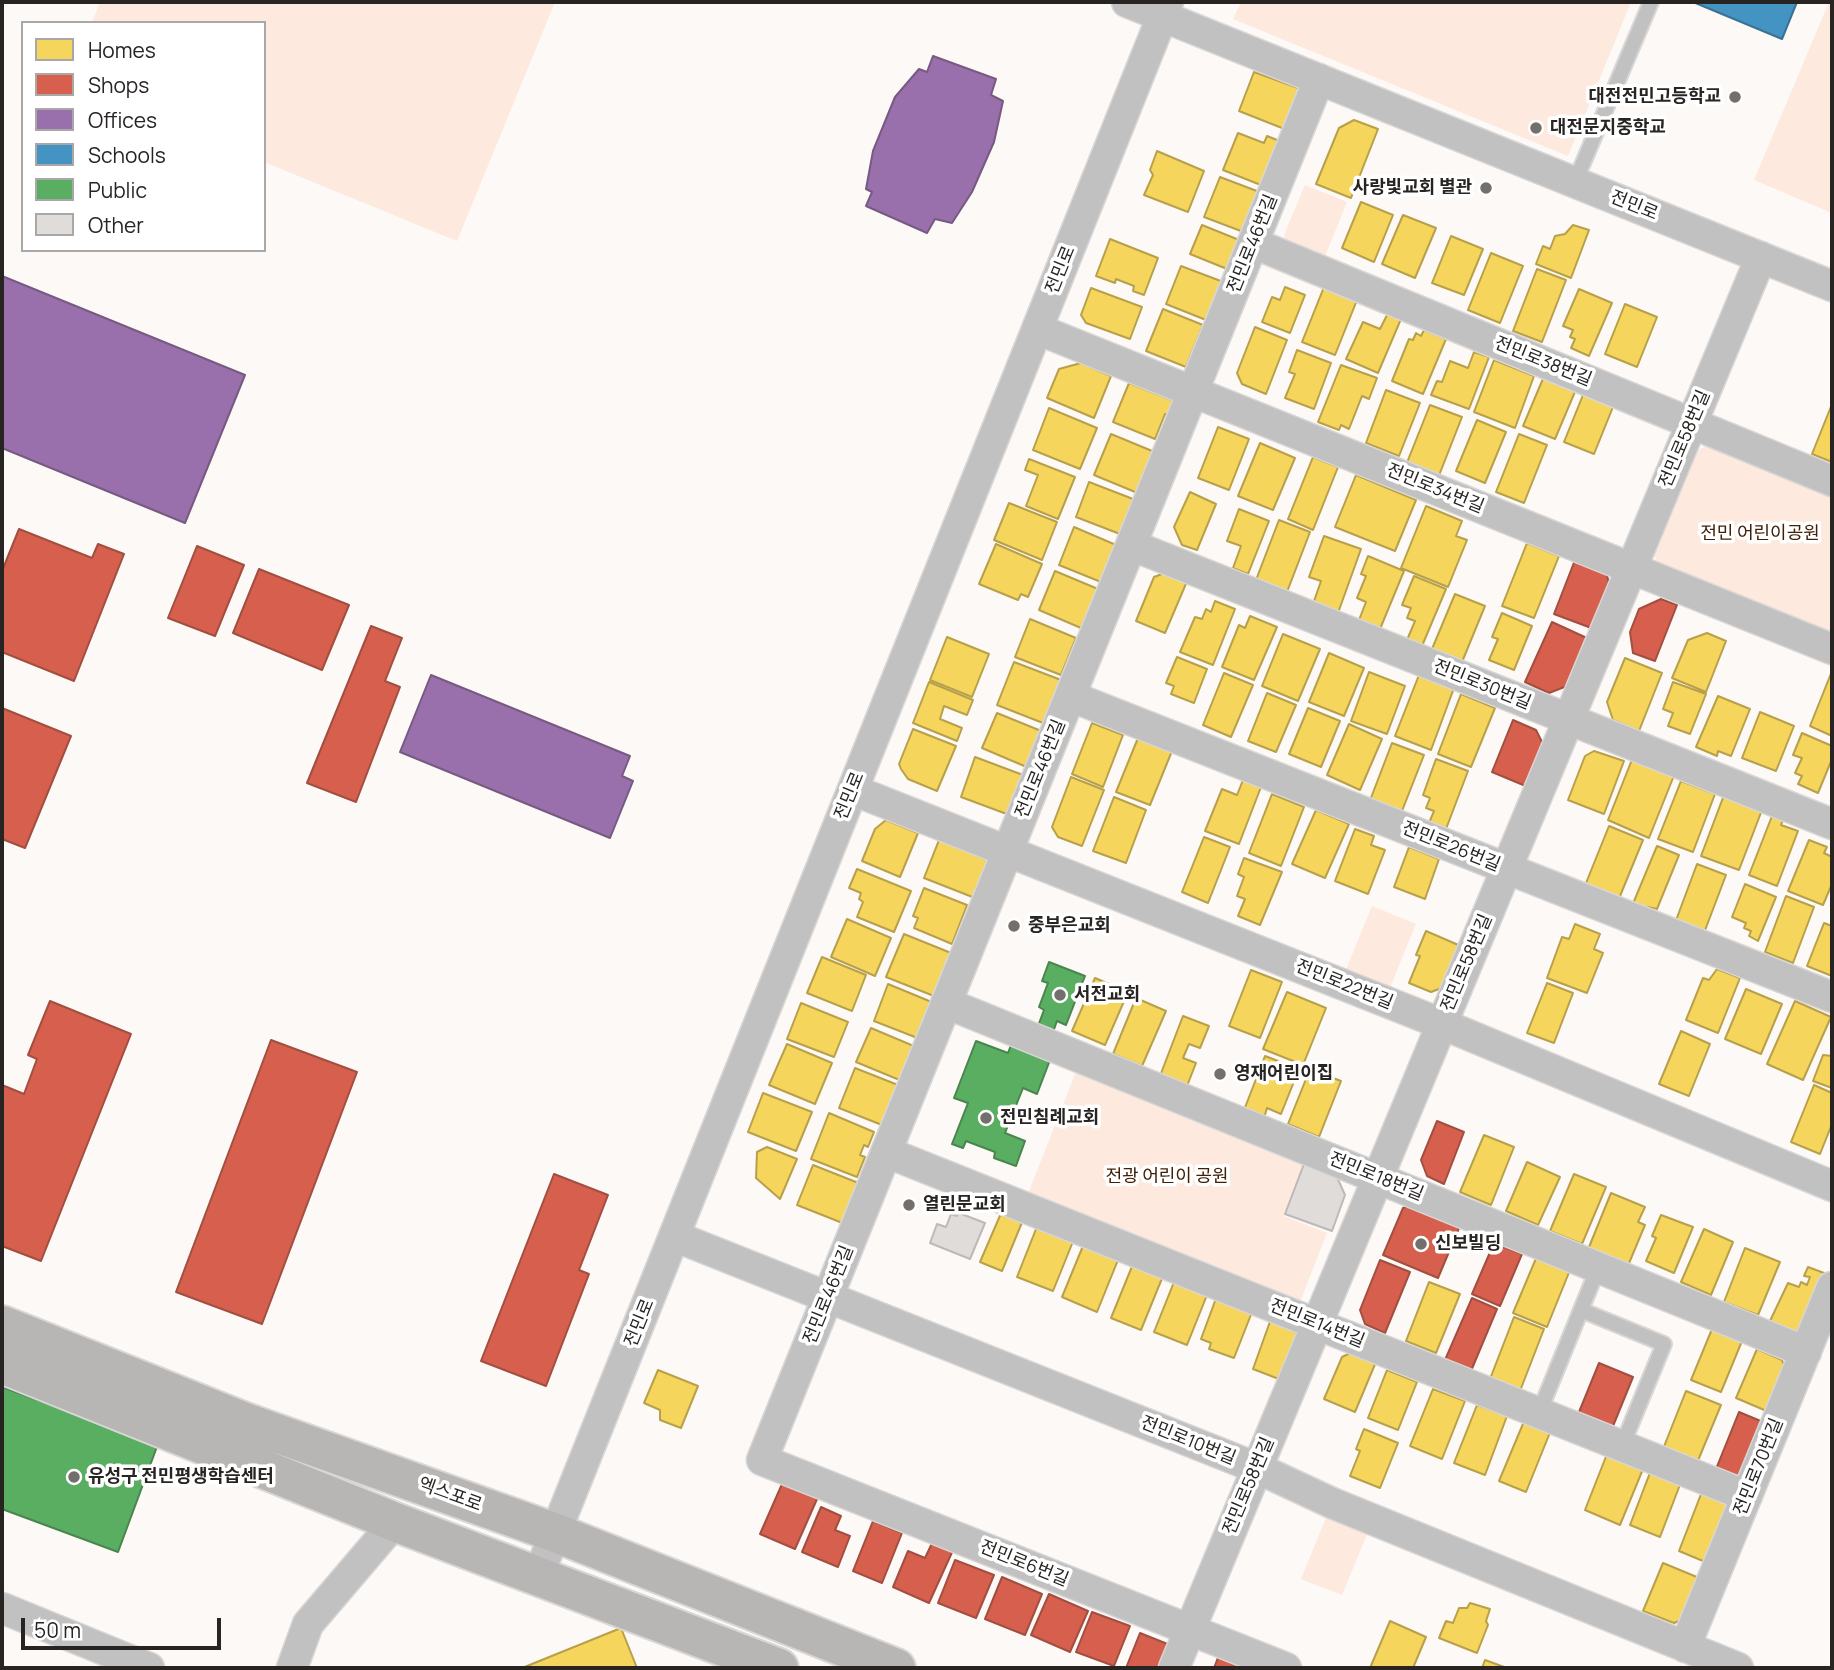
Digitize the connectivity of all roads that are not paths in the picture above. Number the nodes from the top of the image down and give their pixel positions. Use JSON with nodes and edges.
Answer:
{"nodes":[{"id":1,"x":1127,"y":2,"type":"edge"},
{"id":2,"x":1651,"y":2,"type":"edge"},
{"id":3,"x":1165,"y":9,"type":"edge"},
{"id":4,"x":1319,"y":79,"type":"junction"},
{"id":5,"x":1575,"y":182,"type":"junction"},
{"id":6,"x":1253,"y":243,"type":"junction"},
{"id":7,"x":1761,"y":257,"type":"junction"},
{"id":8,"x":1832,"y":286,"type":"edge"},
{"id":9,"x":1037,"y":329,"type":"junction"},
{"id":10,"x":1193,"y":391,"type":"junction"},
{"id":11,"x":1692,"y":424,"type":"junction"},
{"id":12,"x":1832,"y":481,"type":"edge"},
{"id":13,"x":1131,"y":545,"type":"junction"},
{"id":14,"x":1632,"y":568,"type":"junction"},
{"id":15,"x":1832,"y":649,"type":"edge"},
{"id":16,"x":1070,"y":696,"type":"junction"},
{"id":17,"x":1569,"y":719,"type":"junction"},
{"id":18,"x":853,"y":790,"type":"junction"},
{"id":19,"x":1832,"y":824,"type":"edge"},
{"id":20,"x":1007,"y":852,"type":"junction"},
{"id":21,"x":1506,"y":869,"type":"junction"},
{"id":22,"x":1832,"y":997,"type":"edge"},
{"id":23,"x":946,"y":1003,"type":"junction"},
{"id":24,"x":1442,"y":1024,"type":"junction"},
{"id":25,"x":886,"y":1152,"type":"junction"},
{"id":26,"x":1378,"y":1178,"type":"junction"},
{"id":27,"x":1832,"y":1186,"type":"edge"},
{"id":28,"x":674,"y":1236,"type":"junction"},
{"id":29,"x":1598,"y":1268,"type":"junction"},
{"id":30,"x":1832,"y":1287,"type":"edge"},
{"id":31,"x":827,"y":1298,"type":"junction"},
{"id":32,"x":1581,"y":1310,"type":"junction"},
{"id":33,"x":1317,"y":1324,"type":"junction"},
{"id":34,"x":2,"y":1325,"type":"edge"},
{"id":35,"x":1806,"y":1352,"type":"junction"},
{"id":36,"x":2,"y":1364,"type":"edge"},
{"id":37,"x":1539,"y":1413,"type":"junction"},
{"id":38,"x":1622,"y":1446,"type":"junction"},
{"id":39,"x":762,"y":1460,"type":"joint"},
{"id":40,"x":1256,"y":1468,"type":"junction"},
{"id":41,"x":1747,"y":1496,"type":"junction"},
{"id":42,"x":395,"y":1522,"type":"junction"},
{"id":43,"x":556,"y":1533,"type":"junction"},
{"id":44,"x":538,"y":1576,"type":"junction"},
{"id":45,"x":2,"y":1608,"type":"edge"},
{"id":46,"x":1189,"y":1630,"type":"junction"},
{"id":47,"x":1685,"y":1647,"type":"junction"},
{"id":48,"x":148,"y":1668,"type":"edge"},
{"id":49,"x":292,"y":1668,"type":"edge"},
{"id":50,"x":779,"y":1668,"type":"edge"},
{"id":51,"x":896,"y":1668,"type":"edge"},
{"id":52,"x":1174,"y":1668,"type":"edge"},
{"id":53,"x":1286,"y":1668,"type":"edge"},
{"id":54,"x":1738,"y":1668,"type":"edge"}],
"edges":[{"from":1,"to":3,"type":"street","name":"전민로"},
{"from":2,"to":5,"type":"lane"},
{"from":3,"to":4,"type":"street","name":"전민로"},
{"from":3,"to":9,"type":"street","name":"전민로"},
{"from":4,"to":5,"type":"street","name":"전민로"},
{"from":4,"to":6,"type":"street","name":"전민로46번길"},
{"from":5,"to":7,"type":"street","name":"전민로"},
{"from":6,"to":10,"type":"street","name":"전민로46번길"},
{"from":6,"to":11,"type":"street","name":"전민로38번길"},
{"from":7,"to":8,"type":"street","name":"전민로"},
{"from":7,"to":11,"type":"street","name":"전민로58번길"},
{"from":9,"to":10,"type":"street","name":"전민로34번길"},
{"from":9,"to":18,"type":"street","name":"전민로"},
{"from":10,"to":13,"type":"street","name":"전민로46번길"},
{"from":10,"to":14,"type":"street","name":"전민로34번길"},
{"from":11,"to":12,"type":"street","name":"전민로38번길"},
{"from":11,"to":14,"type":"street","name":"전민로58번길"},
{"from":13,"to":16,"type":"street","name":"전민로46번길"},
{"from":13,"to":17,"type":"street","name":"전민로30번길"},
{"from":14,"to":15,"type":"street","name":"전민로34번길"},
{"from":14,"to":17,"type":"street","name":"전민로58번길"},
{"from":16,"to":20,"type":"street","name":"전민로46번길"},
{"from":16,"to":21,"type":"street","name":"전민로26번길"},
{"from":17,"to":19,"type":"street","name":"전민로30번길"},
{"from":17,"to":21,"type":"street","name":"전민로58번길"},
{"from":18,"to":20,"type":"street","name":"전민로22번길"},
{"from":18,"to":28,"type":"street","name":"전민로"},
{"from":20,"to":23,"type":"street","name":"전민로46번길"},
{"from":20,"to":24,"type":"street","name":"전민로22번길"},
{"from":21,"to":22,"type":"street","name":"전민로26번길"},
{"from":21,"to":24,"type":"street","name":"전민로58번길"},
{"from":23,"to":25,"type":"street","name":"전민로46번길"},
{"from":23,"to":26,"type":"street","name":"전민로18번길"},
{"from":24,"to":26,"type":"street","name":"전민로58번길"},
{"from":24,"to":27,"type":"street","name":"전민로22번길"},
{"from":25,"to":31,"type":"street","name":"전민로46번길"},
{"from":25,"to":33,"type":"street","name":"전민로14번길"},
{"from":26,"to":29,"type":"street","name":"전민로18번길"},
{"from":26,"to":33,"type":"street","name":"전민로58번길"},
{"from":28,"to":31,"type":"street","name":"전민로10번길"},
{"from":28,"to":43,"type":"street","name":"전민로"},
{"from":29,"to":32,"type":"lane"},
{"from":29,"to":35,"type":"street","name":"전민로18번길"},
{"from":30,"to":35,"type":"street","name":"전민로70번길"},
{"from":31,"to":39,"type":"street","name":"전민로46번길"},
{"from":31,"to":40,"type":"street","name":"전민로10번길"},
{"from":32,"to":37,"type":"lane"},
{"from":32,"to":38,"type":"lane"},
{"from":33,"to":37,"type":"street","name":"전민로14번길"},
{"from":33,"to":40,"type":"street","name":"전민로58번길"},
{"from":34,"to":43,"type":"main road","name":"엑스포로"},
{"from":35,"to":41,"type":"street","name":"전민로70번길"},
{"from":36,"to":42,"type":"main road"},
{"from":37,"to":38,"type":"street","name":"전민로14번길"},
{"from":38,"to":41,"type":"street","name":"전민로14번길"},
{"from":39,"to":46,"type":"street","name":"전민로6번길"},
{"from":40,"to":46,"type":"street","name":"전민로58번길"},
{"from":40,"to":47,"type":"street","name":"전민로10번길"},
{"from":41,"to":47,"type":"street","name":"전민로70번길"},
{"from":42,"to":44,"type":"main road"},
{"from":42,"to":49,"type":"street"},
{"from":43,"to":44,"type":"street","name":"전민로"},
{"from":43,"to":51,"type":"main road","name":"엑스포로"},
{"from":44,"to":50,"type":"main road"},
{"from":45,"to":48,"type":"street"},
{"from":46,"to":52,"type":"street","name":"전민로58번길"},
{"from":46,"to":53,"type":"street","name":"전민로6번길"},
{"from":47,"to":54,"type":"street","name":"전민로10번길"}]}
